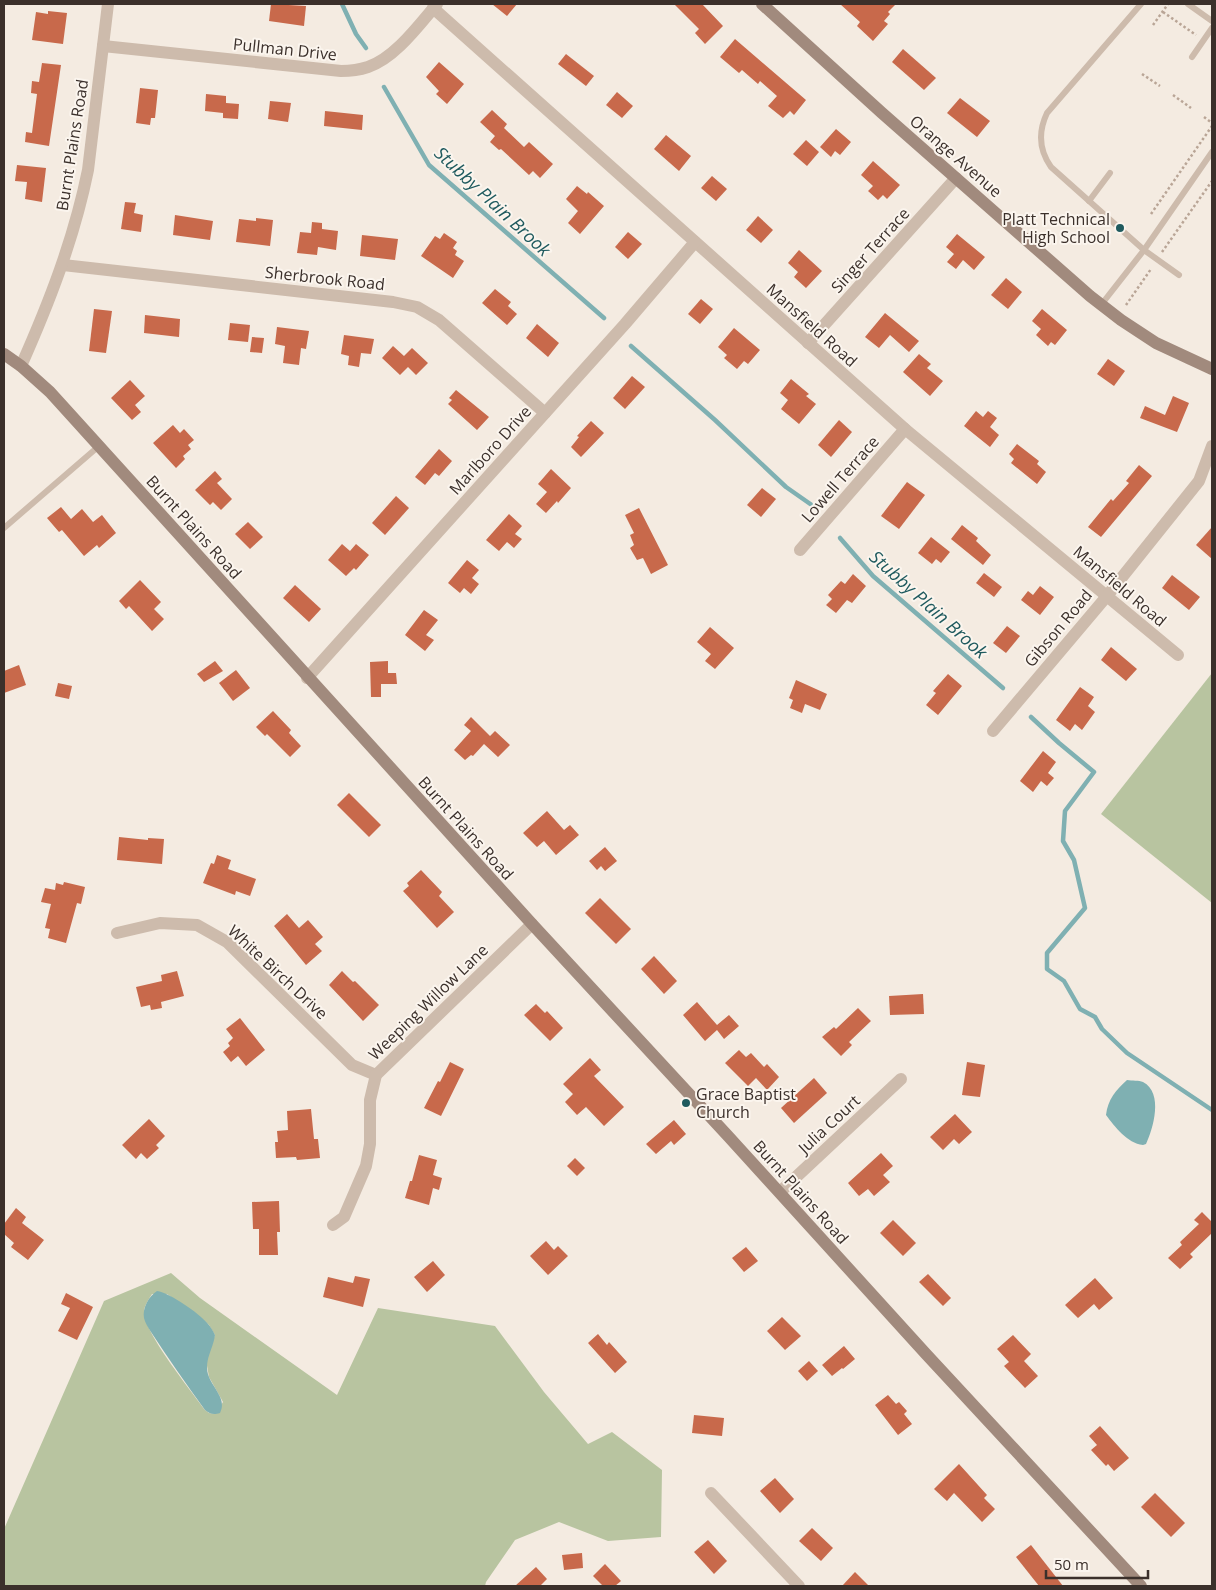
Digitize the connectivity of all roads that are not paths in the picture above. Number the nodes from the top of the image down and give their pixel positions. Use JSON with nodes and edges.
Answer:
{"nodes":[{"id":1,"x":108,"y":4,"type":"edge"},
{"id":2,"x":762,"y":4,"type":"edge"},
{"id":3,"x":1141,"y":4,"type":"edge"},
{"id":4,"x":1188,"y":4,"type":"edge"},
{"id":5,"x":435,"y":6,"type":"edge"},
{"id":6,"x":1212,"y":21,"type":"edge"},
{"id":7,"x":1212,"y":28,"type":"edge"},
{"id":8,"x":103,"y":46,"type":"junction"},
{"id":9,"x":1192,"y":58,"type":"dead end"},
{"id":10,"x":1212,"y":152,"type":"edge"},
{"id":11,"x":1110,"y":173,"type":"dead end"},
{"id":12,"x":956,"y":178,"type":"junction"},
{"id":13,"x":1089,"y":201,"type":"junction"},
{"id":14,"x":695,"y":242,"type":"junction"},
{"id":15,"x":1144,"y":250,"type":"junction"},
{"id":16,"x":63,"y":265,"type":"junction"},
{"id":17,"x":1179,"y":275,"type":"dead end"},
{"id":18,"x":1101,"y":305,"type":"junction"},
{"id":19,"x":808,"y":343,"type":"junction"},
{"id":20,"x":4,"y":354,"type":"edge"},
{"id":21,"x":21,"y":366,"type":"junction"},
{"id":22,"x":1212,"y":368,"type":"edge"},
{"id":23,"x":545,"y":412,"type":"junction"},
{"id":24,"x":905,"y":429,"type":"junction"},
{"id":25,"x":99,"y":446,"type":"junction"},
{"id":26,"x":1212,"y":446,"type":"edge"},
{"id":27,"x":4,"y":528,"type":"edge"},
{"id":28,"x":800,"y":550,"type":"dead end"},
{"id":29,"x":1106,"y":596,"type":"junction"},
{"id":30,"x":1178,"y":655,"type":"dead end"},
{"id":31,"x":307,"y":678,"type":"junction"},
{"id":32,"x":992,"y":731,"type":"dead end"},
{"id":33,"x":532,"y":924,"type":"junction"},
{"id":34,"x":117,"y":933,"type":"dead end"},
{"id":35,"x":376,"y":1075,"type":"junction"},
{"id":36,"x":901,"y":1079,"type":"dead end"},
{"id":37,"x":780,"y":1192,"type":"junction"},
{"id":38,"x":333,"y":1225,"type":"dead end"},
{"id":39,"x":711,"y":1493,"type":"dead end"},
{"id":40,"x":799,"y":1586,"type":"edge"},
{"id":41,"x":1141,"y":1586,"type":"edge"}],
"edges":[{"from":1,"to":8,"type":"street","name":"Burnt Plains Road"},
{"from":2,"to":12,"type":"main road","name":"Orange Avenue"},
{"from":3,"to":13,"type":"lane"},
{"from":4,"to":6,"type":"lane"},
{"from":5,"to":8,"type":"street","name":"Pullman Drive"},
{"from":5,"to":14,"type":"street","name":"Mansfield Road"},
{"from":7,"to":9,"type":"lane"},
{"from":8,"to":16,"type":"street","name":"Burnt Plains Road"},
{"from":10,"to":15,"type":"lane"},
{"from":11,"to":13,"type":"lane"},
{"from":12,"to":18,"type":"main road","name":"Orange Avenue"},
{"from":12,"to":19,"type":"street","name":"Singer Terrace"},
{"from":13,"to":15,"type":"lane"},
{"from":14,"to":19,"type":"street","name":"Mansfield Road"},
{"from":14,"to":23,"type":"street","name":"Marlboro Drive"},
{"from":15,"to":17,"type":"lane"},
{"from":15,"to":18,"type":"lane"},
{"from":16,"to":21,"type":"street","name":"Burnt Plains Road"},
{"from":16,"to":23,"type":"street","name":"Sherbrook Road"},
{"from":18,"to":22,"type":"main road","name":"Orange Avenue"},
{"from":19,"to":24,"type":"street","name":"Mansfield Road"},
{"from":20,"to":21,"type":"main road"},
{"from":21,"to":25,"type":"main road","name":"Burnt Plains Road"},
{"from":23,"to":31,"type":"street","name":"Marlboro Drive"},
{"from":24,"to":28,"type":"street","name":"Lowell Terrace"},
{"from":24,"to":29,"type":"street","name":"Mansfield Road"},
{"from":25,"to":27,"type":"lane"},
{"from":25,"to":31,"type":"main road","name":"Burnt Plains Road"},
{"from":26,"to":29,"type":"street","name":"Gibson Road"},
{"from":29,"to":30,"type":"street","name":"Mansfield Road"},
{"from":29,"to":32,"type":"street","name":"Gibson Road"},
{"from":31,"to":33,"type":"main road","name":"Burnt Plains Road"},
{"from":33,"to":35,"type":"street","name":"Weeping Willow Lane"},
{"from":33,"to":37,"type":"main road","name":"Burnt Plains Road"},
{"from":34,"to":35,"type":"street","name":"White Birch Drive"},
{"from":35,"to":38,"type":"street","name":"Weeping Willow Lane"},
{"from":36,"to":37,"type":"street","name":"Julia Court"},
{"from":37,"to":41,"type":"main road","name":"Burnt Plains Road"},
{"from":39,"to":40,"type":"street"}]}
